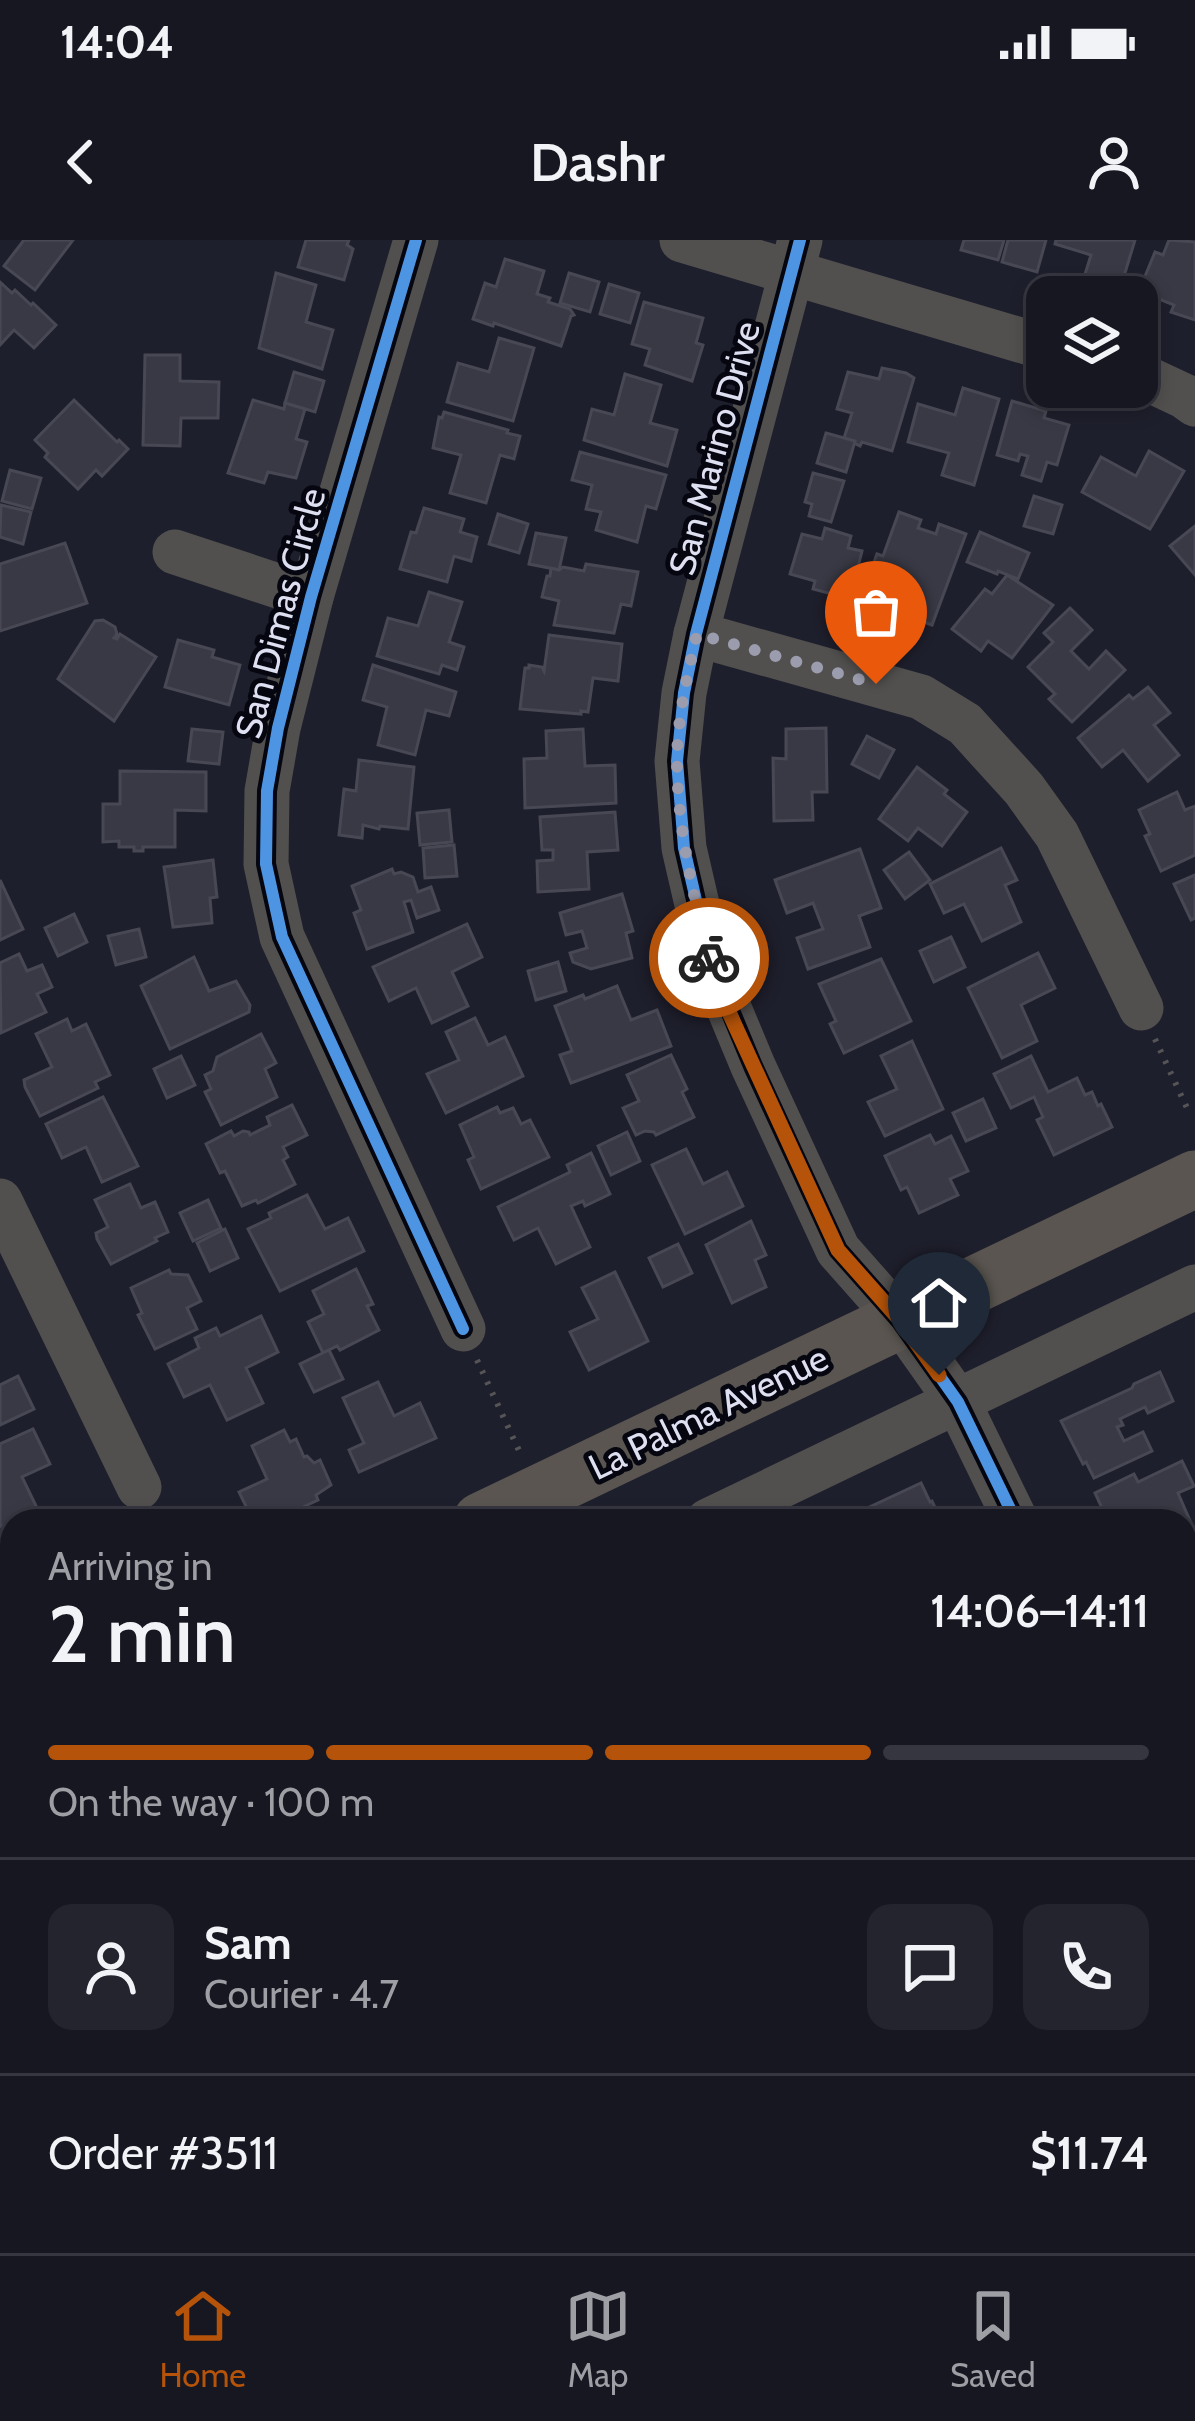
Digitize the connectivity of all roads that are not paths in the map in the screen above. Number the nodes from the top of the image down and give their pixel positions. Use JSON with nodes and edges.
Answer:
{"nodes":[{"id":1,"x":416,"y":240,"type":"edge"},
{"id":2,"x":682,"y":240,"type":"edge"},
{"id":3,"x":795,"y":256,"type":"edge"},
{"id":4,"x":1026,"y":340,"type":"edge"},
{"id":5,"x":1158,"y":384,"type":"edge"},
{"id":6,"x":1195,"y":404,"type":"edge"},
{"id":7,"x":175,"y":552,"type":"dead end"},
{"id":8,"x":311,"y":597,"type":"junction"},
{"id":9,"x":697,"y":634,"type":"junction"},
{"id":10,"x":1141,"y":1008,"type":"road end"},
{"id":11,"x":1195,"y":1179,"type":"edge"},
{"id":12,"x":0,"y":1201,"type":"edge"},
{"id":13,"x":1195,"y":1287,"type":"edge"},
{"id":14,"x":900,"y":1320,"type":"junction"},
{"id":15,"x":463,"y":1329,"type":"road end"},
{"id":16,"x":958,"y":1402,"type":"junction"},
{"id":17,"x":140,"y":1487,"type":"dead end"},
{"id":18,"x":507,"y":1509,"type":"edge"},
{"id":19,"x":743,"y":1509,"type":"edge"},
{"id":20,"x":1010,"y":1509,"type":"edge"}],
"edges":[{"from":1,"to":8,"type":"street","name":"San Dimas Circle"},
{"from":2,"to":3,"type":"street"},
{"from":3,"to":4,"type":"street"},
{"from":3,"to":9,"type":"street","name":"San Marino Drive"},
{"from":5,"to":6,"type":"street"},
{"from":7,"to":8,"type":"street","name":"San Dimas Circle"},
{"from":8,"to":15,"type":"street","name":"San Dimas Circle"},
{"from":9,"to":10,"type":"street"},
{"from":9,"to":14,"type":"street","name":"San Marino Drive"},
{"from":11,"to":14,"type":"main road","name":"La Palma Avenue"},
{"from":12,"to":17,"type":"street"},
{"from":13,"to":16,"type":"street"},
{"from":14,"to":16,"type":"street","name":"San Marino Drive"},
{"from":14,"to":18,"type":"main road","name":"La Palma Avenue"},
{"from":16,"to":19,"type":"street"},
{"from":16,"to":20,"type":"street","name":"San Marino Drive"}]}
